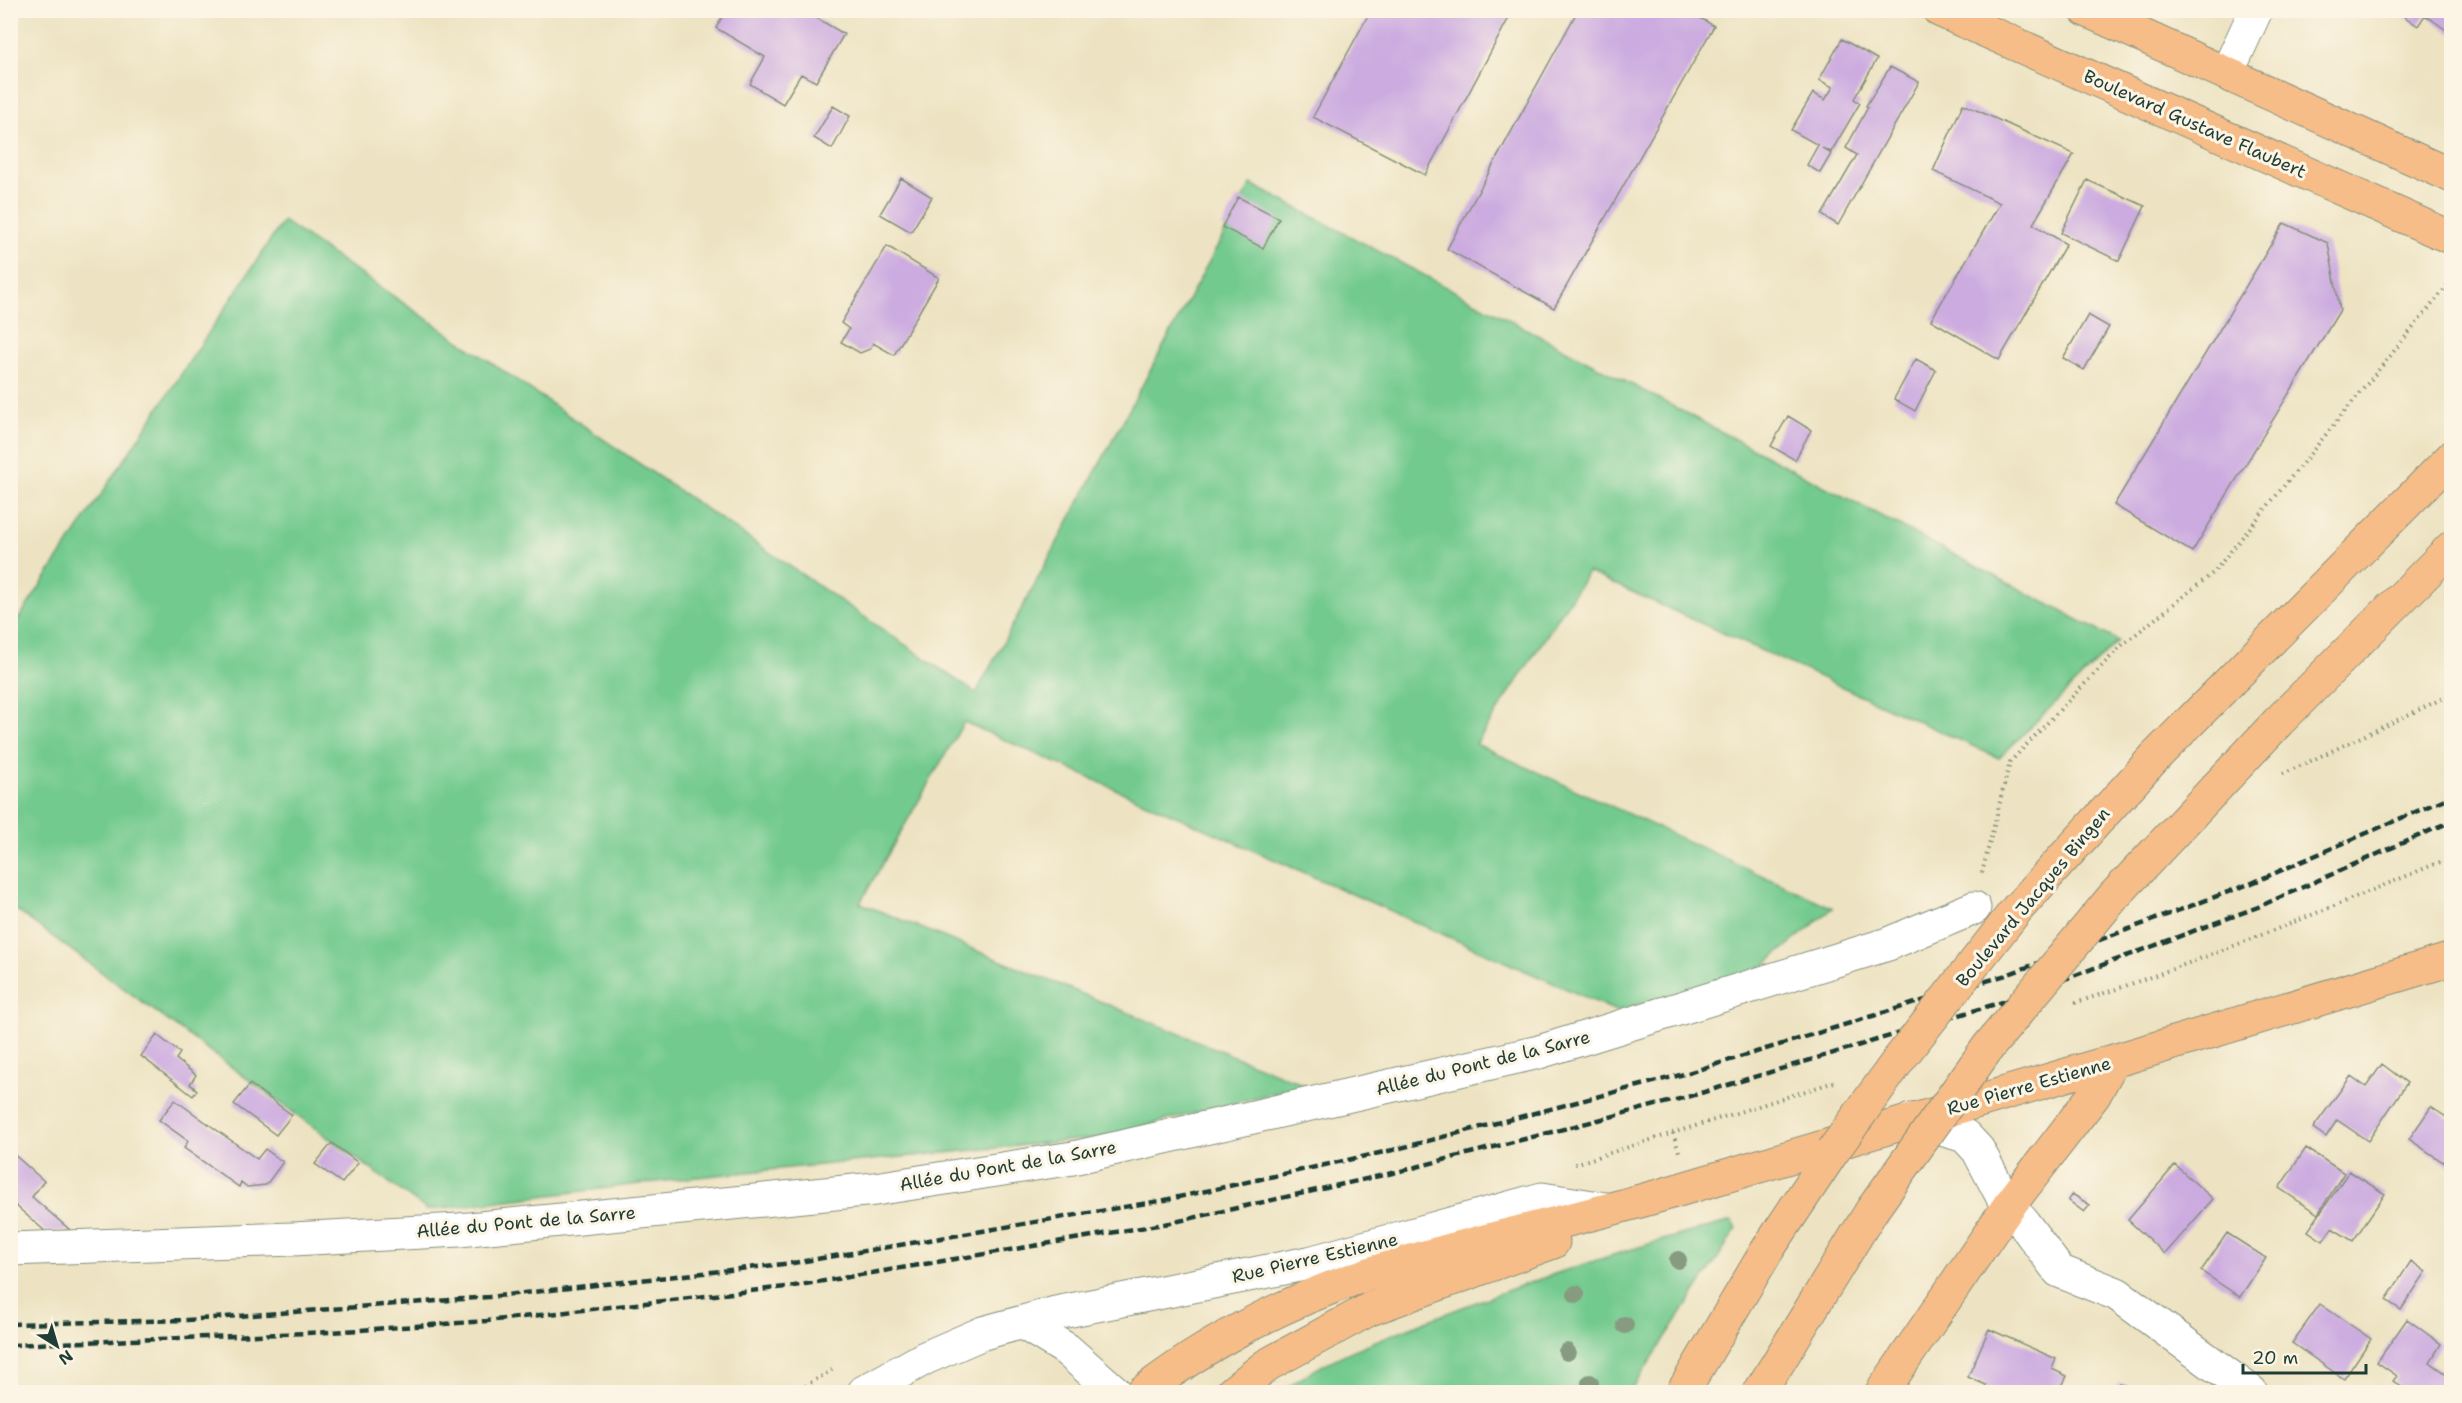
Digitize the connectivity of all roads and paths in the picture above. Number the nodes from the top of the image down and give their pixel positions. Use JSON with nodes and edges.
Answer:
{"nodes":[{"id":1,"x":1939,"y":10,"type":"edge"},
{"id":2,"x":2086,"y":10,"type":"edge"},
{"id":3,"x":2256,"y":10,"type":"edge"},
{"id":4,"x":2227,"y":73,"type":"junction"},
{"id":5,"x":2451,"y":176,"type":"edge"},
{"id":6,"x":2451,"y":238,"type":"edge"},
{"id":7,"x":2451,"y":280,"type":"edge"},
{"id":8,"x":2451,"y":457,"type":"edge"},
{"id":9,"x":2451,"y":547,"type":"edge"},
{"id":10,"x":2451,"y":857,"type":"edge"},
{"id":11,"x":1974,"y":908,"type":"joint"},
{"id":12,"x":2451,"y":959,"type":"edge"},
{"id":13,"x":2066,"y":1006,"type":"dead end"},
{"id":14,"x":2112,"y":1062,"type":"junction"},
{"id":15,"x":1843,"y":1079,"type":"dead end"},
{"id":16,"x":1911,"y":1120,"type":"junction"},
{"id":17,"x":1569,"y":1165,"type":"dead end"},
{"id":18,"x":2008,"y":1207,"type":"junction"},
{"id":19,"x":1605,"y":1209,"type":"junction"},
{"id":20,"x":10,"y":1249,"type":"edge"},
{"id":21,"x":1023,"y":1323,"type":"junction"},
{"id":22,"x":836,"y":1368,"type":"dead end"},
{"id":23,"x":795,"y":1392,"type":"edge"},
{"id":24,"x":864,"y":1392,"type":"edge"},
{"id":25,"x":1115,"y":1392,"type":"edge"},
{"id":26,"x":1143,"y":1392,"type":"edge"},
{"id":27,"x":1233,"y":1392,"type":"edge"},
{"id":28,"x":1683,"y":1392,"type":"edge"},
{"id":29,"x":1760,"y":1392,"type":"edge"},
{"id":30,"x":1882,"y":1392,"type":"edge"},
{"id":31,"x":2251,"y":1392,"type":"edge"}],
"edges":[{"from":1,"to":6,"type":"main road","name":"Boulevard Gustave Flaubert"},
{"from":2,"to":4,"type":"main road"},
{"from":3,"to":4,"type":"street"},
{"from":4,"to":5,"type":"main road"},
{"from":7,"to":11,"type":"path"},
{"from":8,"to":28,"type":"main road","name":"Boulevard Jacques Bingen","bridge":true},
{"from":9,"to":29,"type":"main road","bridge":true},
{"from":10,"to":13,"type":"path"},
{"from":11,"to":20,"type":"street","name":"Allée du Pont de la Sarre"},
{"from":12,"to":14,"type":"main road","name":"Rue Pierre Estienne"},
{"from":14,"to":16,"type":"main road","name":"Rue Pierre Estienne"},
{"from":14,"to":18,"type":"main road"},
{"from":15,"to":17,"type":"path"},
{"from":16,"to":18,"type":"street"},
{"from":16,"to":19,"type":"main road","name":"Rue Pierre Estienne"},
{"from":18,"to":30,"type":"main road"},
{"from":18,"to":31,"type":"street"},
{"from":19,"to":21,"type":"street","name":"Rue Pierre Estienne"},
{"from":19,"to":26,"type":"main road","name":"Rue Pierre Estienne"},
{"from":19,"to":27,"type":"main road","name":"Rue Pierre Estienne"},
{"from":21,"to":24,"type":"street","name":"Rue Pierre Estienne"},
{"from":21,"to":25,"type":"street"},
{"from":22,"to":23,"type":"path"}]}
